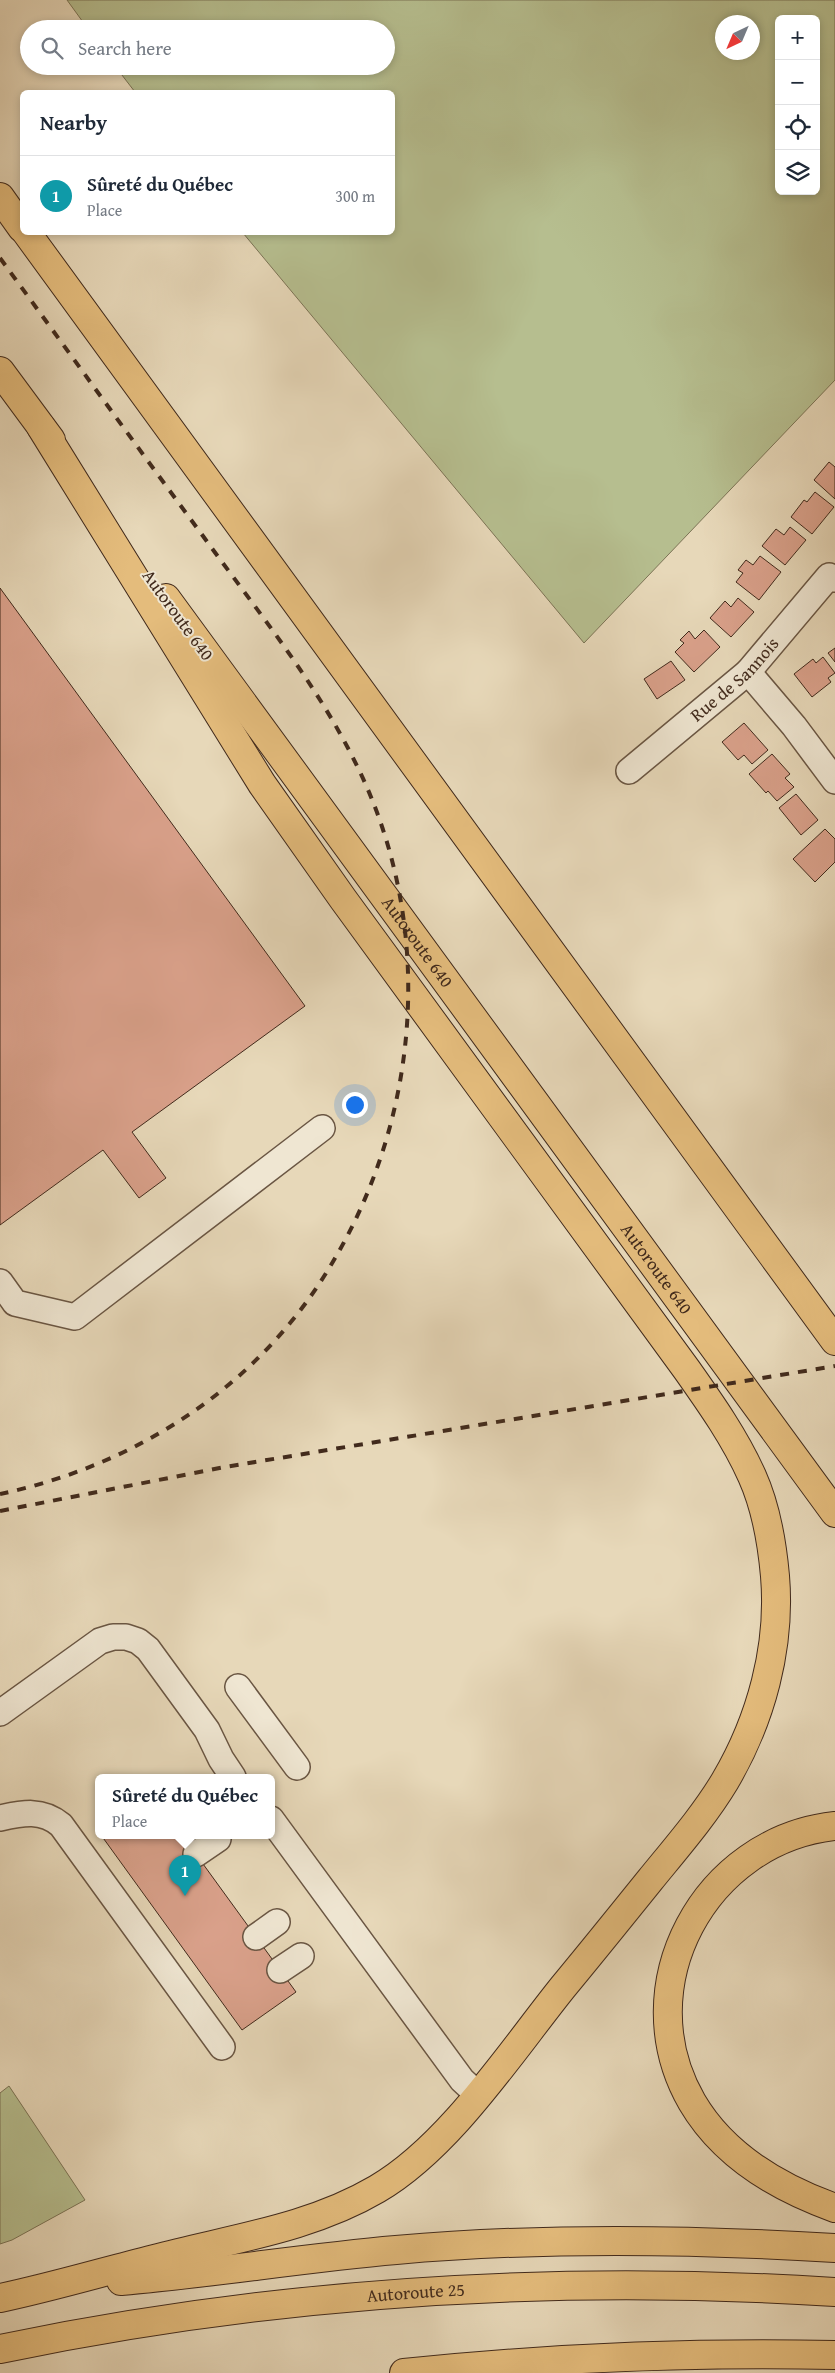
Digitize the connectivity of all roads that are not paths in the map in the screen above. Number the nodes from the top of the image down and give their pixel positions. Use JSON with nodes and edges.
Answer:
{"nodes":[{"id":1,"x":0,"y":197,"type":"edge"},
{"id":2,"x":20,"y":225,"type":"edge"},
{"id":3,"x":28,"y":235,"type":"edge"},
{"id":4,"x":0,"y":371,"type":"edge"},
{"id":5,"x":41,"y":427,"type":"junction"},
{"id":6,"x":833,"y":574,"type":"edge"},
{"id":7,"x":748,"y":672,"type":"junction"},
{"id":8,"x":629,"y":771,"type":"dead end"},
{"id":9,"x":835,"y":781,"type":"edge"},
{"id":10,"x":322,"y":1128,"type":"dead end"},
{"id":11,"x":0,"y":1282,"type":"edge"},
{"id":12,"x":835,"y":1341,"type":"edge"},
{"id":13,"x":835,"y":1513,"type":"edge"},
{"id":14,"x":238,"y":1686,"type":"dead end"},
{"id":15,"x":0,"y":1713,"type":"edge"},
{"id":16,"x":207,"y":1730,"type":"junction"},
{"id":17,"x":297,"y":1767,"type":"dead end"},
{"id":18,"x":231,"y":1774,"type":"edge"},
{"id":19,"x":246,"y":1774,"type":"edge"},
{"id":20,"x":0,"y":1818,"type":"edge"},
{"id":21,"x":275,"y":1824,"type":"edge"},
{"id":22,"x":835,"y":1826,"type":"edge"},
{"id":23,"x":218,"y":1839,"type":"dead end"},
{"id":24,"x":196,"y":1854,"type":"dead end"},
{"id":25,"x":277,"y":1922,"type":"dead end"},
{"id":26,"x":256,"y":1937,"type":"dead end"},
{"id":27,"x":301,"y":1956,"type":"dead end"},
{"id":28,"x":280,"y":1970,"type":"dead end"},
{"id":29,"x":222,"y":2047,"type":"dead end"},
{"id":30,"x":477,"y":2094,"type":"junction"},
{"id":31,"x":835,"y":2208,"type":"edge"},
{"id":32,"x":835,"y":2248,"type":"edge"},
{"id":33,"x":53,"y":2287,"type":"junction"},
{"id":34,"x":835,"y":2292,"type":"edge"},
{"id":35,"x":0,"y":2298,"type":"edge"},
{"id":36,"x":0,"y":2349,"type":"edge"},
{"id":37,"x":835,"y":2355,"type":"edge"},
{"id":38,"x":404,"y":2373,"type":"edge"}],
"edges":[{"from":1,"to":2,"type":"highway"},
{"from":3,"to":12,"type":"highway"},
{"from":4,"to":5,"type":"highway","name":"Autoroute 640"},
{"from":5,"to":13,"type":"highway","name":"Autoroute 640"},
{"from":5,"to":30,"type":"highway"},
{"from":6,"to":7,"type":"street","name":"Rue de Sannois"},
{"from":7,"to":8,"type":"street","name":"Rue de Sannois"},
{"from":7,"to":9,"type":"street"},
{"from":10,"to":11,"type":"street"},
{"from":14,"to":17,"type":"street"},
{"from":15,"to":16,"type":"street"},
{"from":16,"to":18,"type":"street"},
{"from":16,"to":19,"type":"street"},
{"from":20,"to":29,"type":"street"},
{"from":21,"to":30,"type":"street"},
{"from":22,"to":31,"type":"highway"},
{"from":23,"to":24,"type":"street"},
{"from":25,"to":26,"type":"street"},
{"from":27,"to":28,"type":"street"},
{"from":30,"to":33,"type":"highway"},
{"from":32,"to":33,"type":"highway"},
{"from":33,"to":35,"type":"highway"},
{"from":34,"to":36,"type":"highway","name":"Autoroute 25"},
{"from":37,"to":38,"type":"highway"}]}
